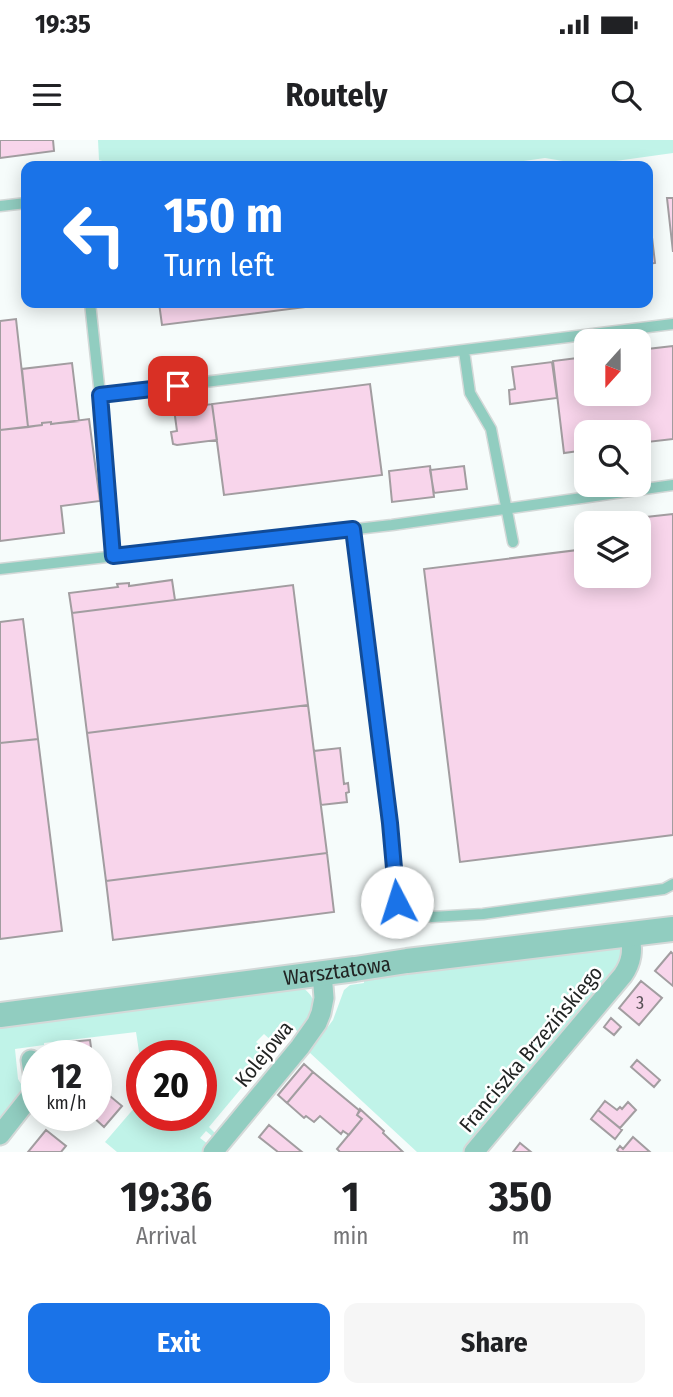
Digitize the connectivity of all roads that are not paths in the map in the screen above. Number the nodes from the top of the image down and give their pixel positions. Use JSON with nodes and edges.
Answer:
{"nodes":[{"id":1,"x":21,"y":204,"type":"edge"},
{"id":2,"x":0,"y":206,"type":"edge"},
{"id":3,"x":90,"y":308,"type":"edge"},
{"id":4,"x":673,"y":324,"type":"edge"},
{"id":5,"x":464,"y":351,"type":"junction"},
{"id":6,"x":100,"y":395,"type":"junction"},
{"id":7,"x":673,"y":485,"type":"edge"},
{"id":8,"x":507,"y":509,"type":"junction"},
{"id":9,"x":353,"y":529,"type":"junction"},
{"id":10,"x":513,"y":542,"type":"dead end"},
{"id":11,"x":113,"y":556,"type":"junction"},
{"id":12,"x":0,"y":569,"type":"edge"},
{"id":13,"x":673,"y":884,"type":"edge"},
{"id":14,"x":673,"y":929,"type":"edge"},
{"id":15,"x":630,"y":935,"type":"junction"},
{"id":16,"x":322,"y":973,"type":"junction"},
{"id":17,"x":0,"y":1015,"type":"edge"},
{"id":18,"x":21,"y":1108,"type":"edge"},
{"id":19,"x":0,"y":1135,"type":"edge"},
{"id":20,"x":213,"y":1152,"type":"edge"},
{"id":21,"x":474,"y":1152,"type":"edge"}],
"edges":[{"from":1,"to":2,"type":"lane"},
{"from":3,"to":6,"type":"lane"},
{"from":4,"to":5,"type":"lane"},
{"from":5,"to":6,"type":"lane"},
{"from":5,"to":8,"type":"lane"},
{"from":6,"to":11,"type":"lane"},
{"from":7,"to":8,"type":"lane"},
{"from":8,"to":9,"type":"lane"},
{"from":8,"to":10,"type":"lane"},
{"from":9,"to":11,"type":"lane"},
{"from":9,"to":13,"type":"lane"},
{"from":11,"to":12,"type":"lane"},
{"from":14,"to":15,"type":"street","name":"Warsztatowa"},
{"from":15,"to":16,"type":"street","name":"Warsztatowa"},
{"from":15,"to":21,"type":"street","name":"Franciszka Brzezińskiego"},
{"from":16,"to":17,"type":"street","name":"Warsztatowa"},
{"from":16,"to":20,"type":"street","name":"Kolejowa"},
{"from":18,"to":19,"type":"street"}]}
